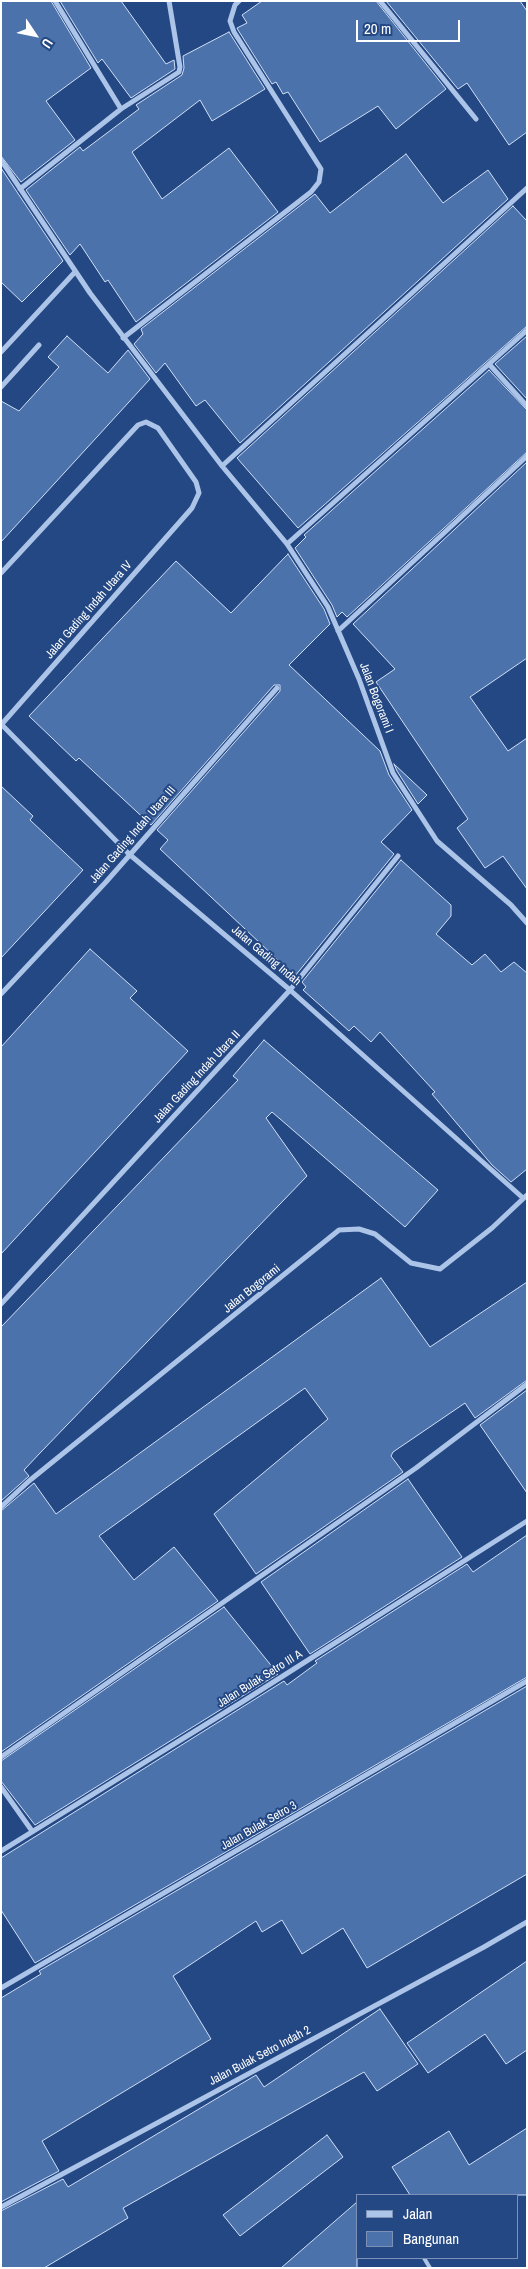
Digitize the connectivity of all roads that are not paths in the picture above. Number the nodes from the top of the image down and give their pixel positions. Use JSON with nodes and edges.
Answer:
{"nodes":[{"id":1,"x":55,"y":1,"type":"edge"},
{"id":2,"x":169,"y":1,"type":"edge"},
{"id":3,"x":239,"y":1,"type":"edge"},
{"id":4,"x":380,"y":1,"type":"edge"},
{"id":5,"x":121,"y":109,"type":"junction"},
{"id":6,"x":476,"y":119,"type":"dead end"},
{"id":7,"x":1,"y":160,"type":"edge"},
{"id":8,"x":527,"y":188,"type":"edge"},
{"id":9,"x":20,"y":189,"type":"junction"},
{"id":10,"x":75,"y":272,"type":"junction"},
{"id":11,"x":527,"y":330,"type":"edge"},
{"id":12,"x":123,"y":338,"type":"junction"},
{"id":13,"x":39,"y":345,"type":"dead end"},
{"id":14,"x":1,"y":352,"type":"edge"},
{"id":15,"x":489,"y":364,"type":"junction"},
{"id":16,"x":1,"y":387,"type":"edge"},
{"id":17,"x":527,"y":406,"type":"edge"},
{"id":18,"x":527,"y":456,"type":"edge"},
{"id":19,"x":222,"y":466,"type":"junction"},
{"id":20,"x":287,"y":544,"type":"junction"},
{"id":21,"x":1,"y":573,"type":"edge"},
{"id":22,"x":338,"y":631,"type":"junction"},
{"id":23,"x":277,"y":688,"type":"dead end"},
{"id":24,"x":1,"y":724,"type":"edge"},
{"id":25,"x":129,"y":854,"type":"junction"},
{"id":26,"x":398,"y":856,"type":"dead end"},
{"id":27,"x":527,"y":922,"type":"edge"},
{"id":28,"x":290,"y":990,"type":"junction"},
{"id":29,"x":1,"y":994,"type":"edge"},
{"id":30,"x":525,"y":1196,"type":"edge"},
{"id":31,"x":1,"y":1304,"type":"edge"},
{"id":32,"x":527,"y":1384,"type":"edge"},
{"id":33,"x":1,"y":1507,"type":"edge"},
{"id":34,"x":527,"y":1521,"type":"edge"},
{"id":35,"x":527,"y":1681,"type":"edge"},
{"id":36,"x":1,"y":1757,"type":"edge"},
{"id":37,"x":1,"y":1787,"type":"edge"},
{"id":38,"x":32,"y":1832,"type":"junction"},
{"id":39,"x":1,"y":1851,"type":"edge"},
{"id":40,"x":527,"y":1922,"type":"edge"},
{"id":41,"x":1,"y":1988,"type":"edge"},
{"id":42,"x":1,"y":2207,"type":"edge"}],
"edges":[{"from":1,"to":5,"type":"street"},
{"from":2,"to":5,"type":"street"},
{"from":3,"to":12,"type":"street"},
{"from":4,"to":6,"type":"street"},
{"from":5,"to":9,"type":"street"},
{"from":7,"to":9,"type":"street","name":"Jalan Bogorami I"},
{"from":8,"to":19,"type":"street"},
{"from":9,"to":10,"type":"street","name":"Jalan Bogorami I"},
{"from":10,"to":12,"type":"street","name":"Jalan Bogorami I"},
{"from":10,"to":14,"type":"street"},
{"from":11,"to":15,"type":"street"},
{"from":12,"to":19,"type":"street","name":"Jalan Bogorami I"},
{"from":13,"to":16,"type":"street"},
{"from":15,"to":17,"type":"street"},
{"from":15,"to":20,"type":"street"},
{"from":18,"to":22,"type":"street"},
{"from":19,"to":20,"type":"street","name":"Jalan Bogorami I"},
{"from":20,"to":22,"type":"street","name":"Jalan Bogorami I"},
{"from":21,"to":24,"type":"street","name":"Jalan Gading Indah Utara IV"},
{"from":22,"to":27,"type":"street","name":"Jalan Bogorami I"},
{"from":23,"to":25,"type":"street","name":"Jalan Gading Indah Utara III"},
{"from":24,"to":25,"type":"street","name":"Jalan Gading Indah"},
{"from":25,"to":28,"type":"street","name":"Jalan Gading Indah"},
{"from":25,"to":29,"type":"street","name":"Jalan Gading Indah Utara III"},
{"from":26,"to":28,"type":"street","name":"Jalan Gading Indah Utara II"},
{"from":28,"to":30,"type":"street","name":"Jalan Gading Indah"},
{"from":28,"to":31,"type":"street","name":"Jalan Gading Indah Utara II"},
{"from":30,"to":33,"type":"street","name":"Jalan Bogorami"},
{"from":32,"to":36,"type":"street"},
{"from":34,"to":38,"type":"street","name":"Jalan Bulak Setro III A"},
{"from":35,"to":41,"type":"street","name":"Jalan Bulak Setro 3"},
{"from":37,"to":38,"type":"street"},
{"from":38,"to":39,"type":"street","name":"Jalan Bulak Setro III A"},
{"from":40,"to":42,"type":"street","name":"Jalan Bulak Setro Indah 2"}]}
